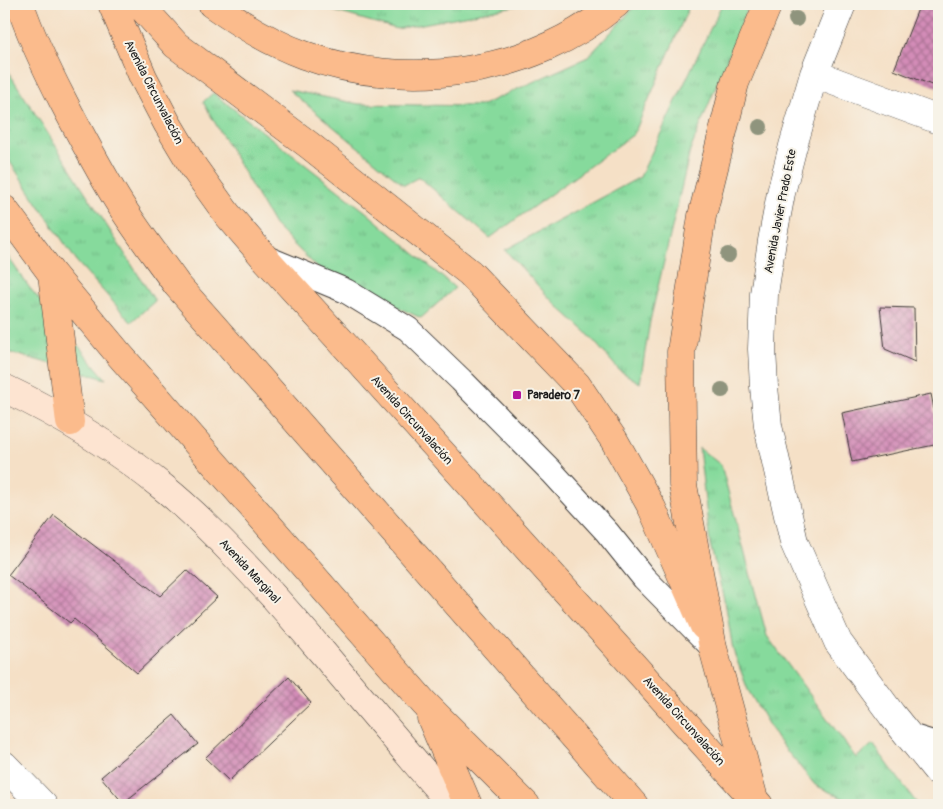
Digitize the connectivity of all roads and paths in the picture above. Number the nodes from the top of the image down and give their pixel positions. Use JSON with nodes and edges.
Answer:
{"nodes":[{"id":1,"x":20,"y":4,"type":"edge"},
{"id":2,"x":112,"y":4,"type":"edge"},
{"id":3,"x":140,"y":4,"type":"edge"},
{"id":4,"x":212,"y":4,"type":"edge"},
{"id":5,"x":616,"y":4,"type":"edge"},
{"id":6,"x":768,"y":4,"type":"edge"},
{"id":7,"x":842,"y":4,"type":"edge"},
{"id":8,"x":814,"y":74,"type":"junction"},
{"id":9,"x":939,"y":120,"type":"edge"},
{"id":10,"x":4,"y":209,"type":"edge"},
{"id":11,"x":264,"y":257,"type":"junction"},
{"id":12,"x":52,"y":274,"type":"junction"},
{"id":13,"x":4,"y":388,"type":"edge"},
{"id":14,"x":70,"y":422,"type":"junction"},
{"id":15,"x":713,"y":648,"type":"junction"},
{"id":16,"x":424,"y":703,"type":"junction"},
{"id":17,"x":910,"y":736,"type":"junction"},
{"id":18,"x":939,"y":745,"type":"edge"},
{"id":19,"x":4,"y":765,"type":"edge"},
{"id":20,"x":939,"y":773,"type":"edge"},
{"id":21,"x":763,"y":803,"type":"edge"},
{"id":22,"x":43,"y":805,"type":"edge"},
{"id":23,"x":452,"y":805,"type":"edge"},
{"id":24,"x":468,"y":805,"type":"edge"},
{"id":25,"x":526,"y":805,"type":"edge"},
{"id":26,"x":634,"y":805,"type":"edge"}],
"edges":[{"from":1,"to":26,"type":"main road"},
{"from":2,"to":11,"type":"main road","name":"Avenida Circunvalación"},
{"from":3,"to":15,"type":"main road"},
{"from":4,"to":5,"type":"main road"},
{"from":6,"to":15,"type":"main road"},
{"from":7,"to":8,"type":"street","name":"Avenida Javier Prado Este"},
{"from":8,"to":9,"type":"street"},
{"from":8,"to":17,"type":"street","name":"Avenida Javier Prado Este"},
{"from":10,"to":12,"type":"main road"},
{"from":11,"to":15,"type":"lane"},
{"from":11,"to":21,"type":"main road","name":"Avenida Circunvalación"},
{"from":12,"to":14,"type":"main road"},
{"from":12,"to":16,"type":"main road"},
{"from":13,"to":14,"type":"main road","name":"Avenida Marginal"},
{"from":14,"to":23,"type":"main road","name":"Avenida Marginal"},
{"from":15,"to":21,"type":"main road"},
{"from":16,"to":24,"type":"main road"},
{"from":16,"to":25,"type":"main road"},
{"from":17,"to":18,"type":"lane"},
{"from":17,"to":20,"type":"street","name":"Avenida Javier Prado Este"},
{"from":19,"to":22,"type":"street"}]}
